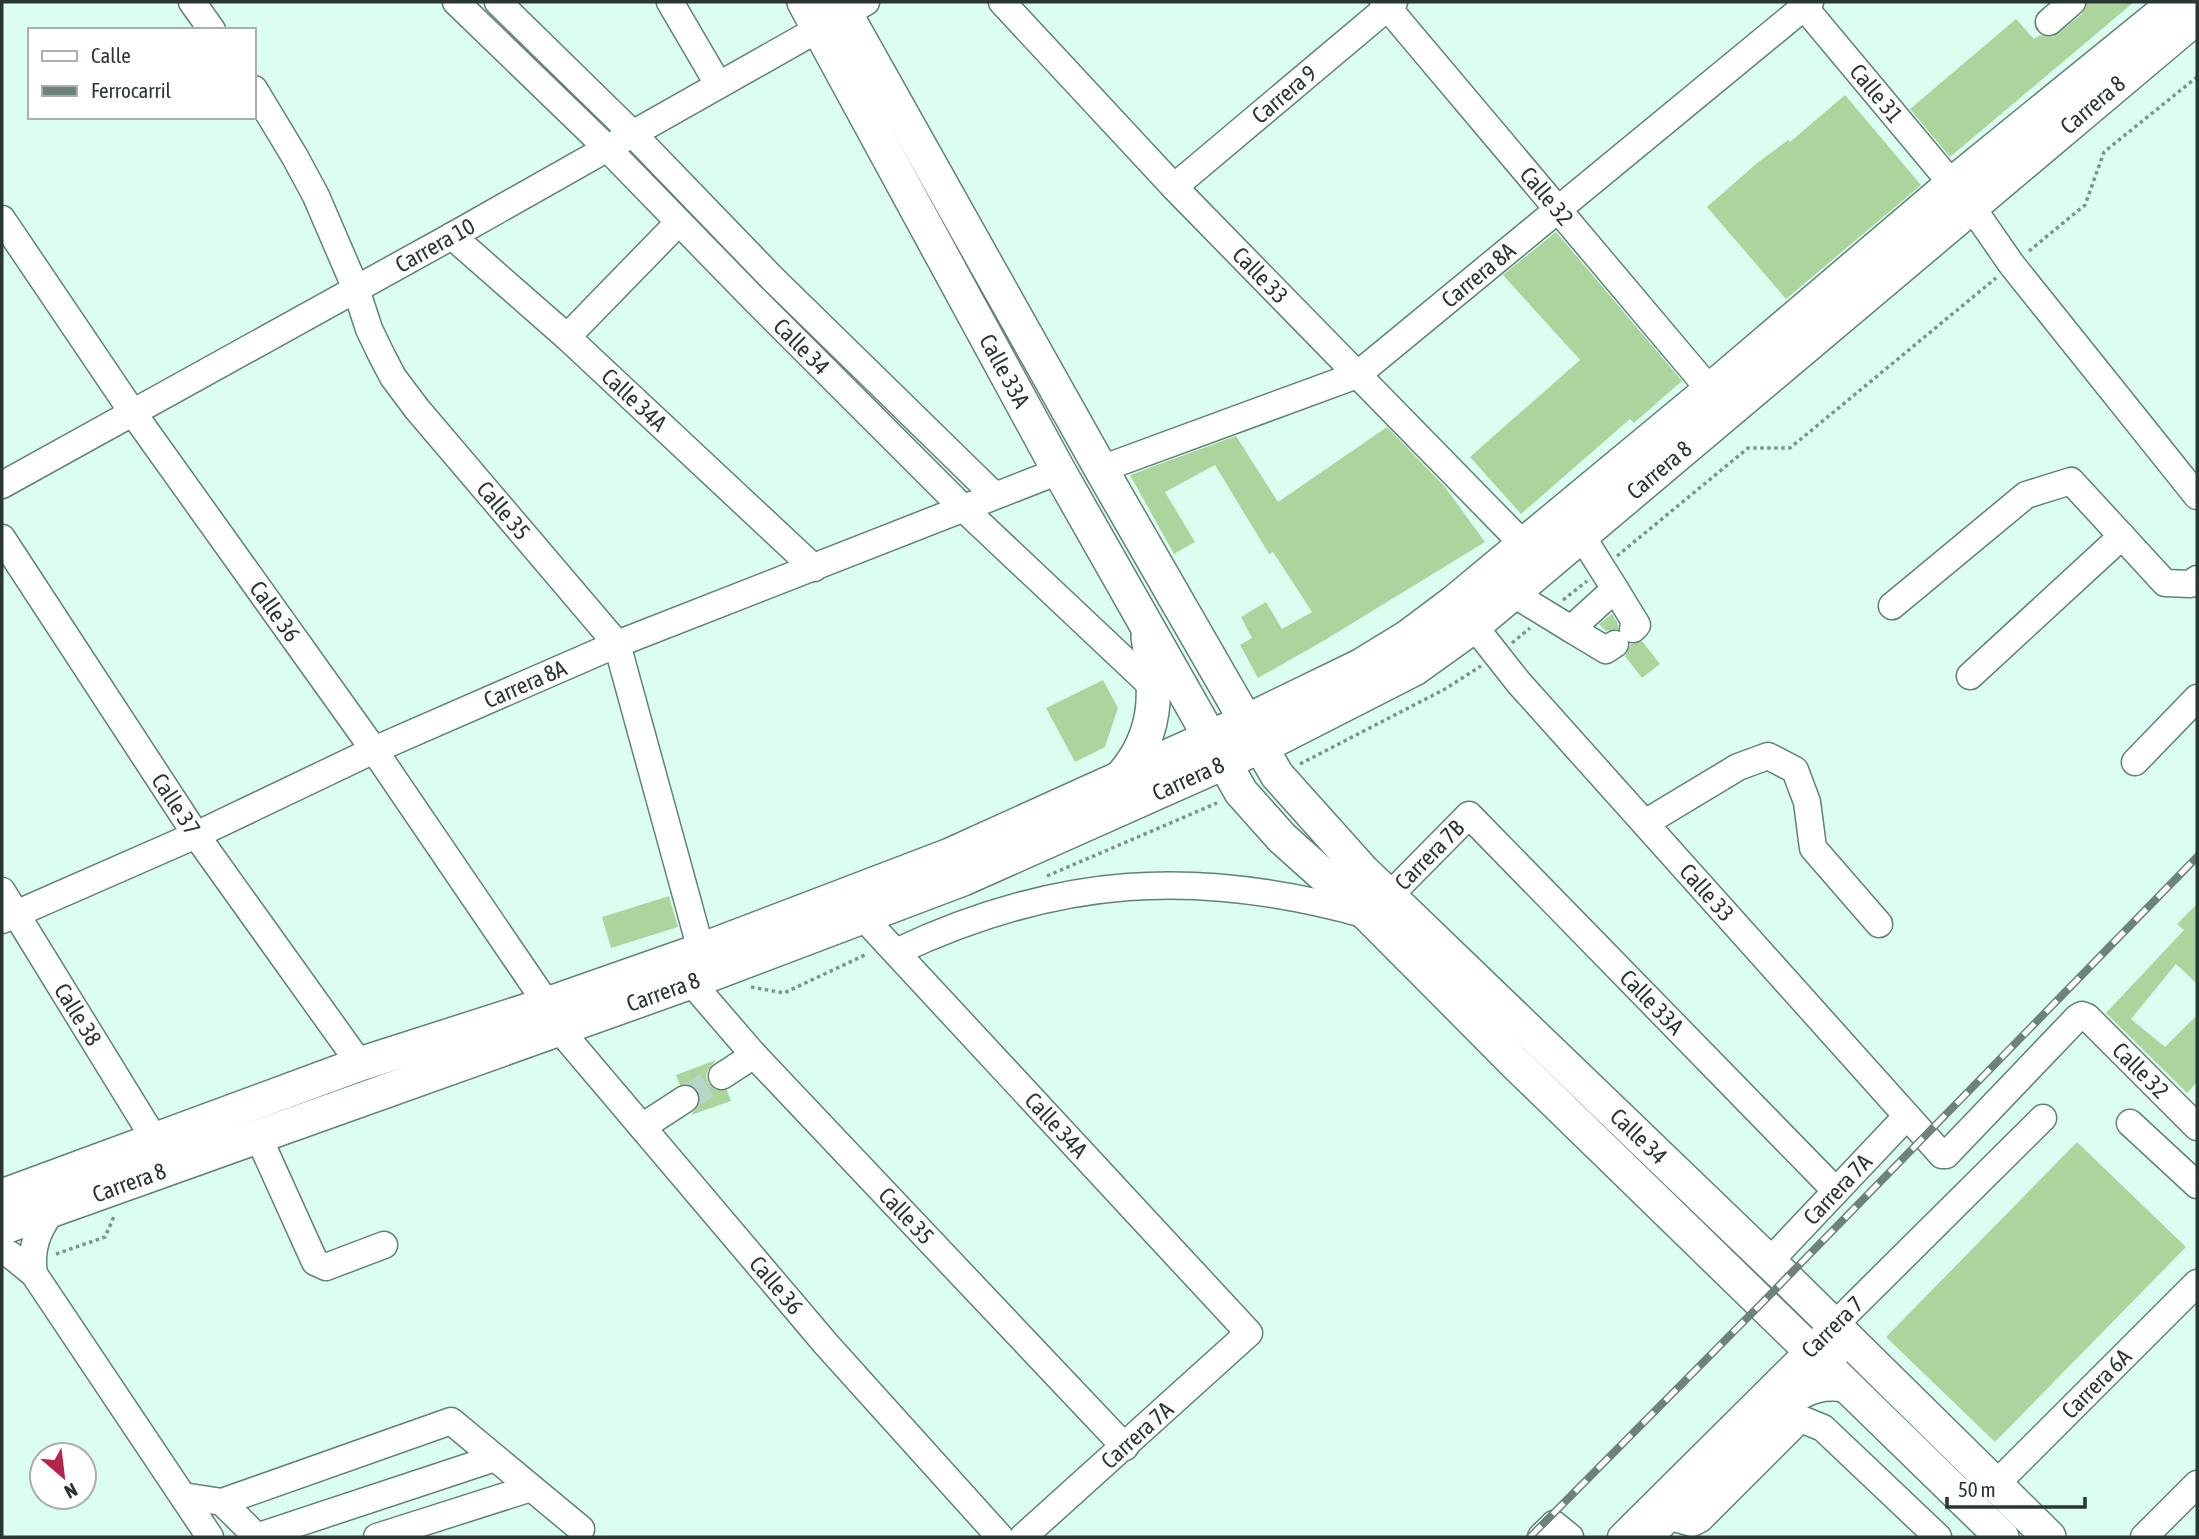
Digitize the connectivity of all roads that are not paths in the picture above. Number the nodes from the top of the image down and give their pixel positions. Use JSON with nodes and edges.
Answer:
{"nodes":[{"id":1,"x":192,"y":2,"type":"edge"},
{"id":2,"x":456,"y":2,"type":"edge"},
{"id":3,"x":498,"y":2,"type":"edge"},
{"id":4,"x":670,"y":2,"type":"edge"},
{"id":5,"x":1002,"y":2,"type":"edge"},
{"id":6,"x":2072,"y":2,"type":"edge"},
{"id":7,"x":2176,"y":2,"type":"edge"},
{"id":8,"x":1805,"y":3,"type":"edge"},
{"id":9,"x":1388,"y":4,"type":"edge"},
{"id":10,"x":835,"y":9,"type":"edge"},
{"id":11,"x":2197,"y":17,"type":"edge"},
{"id":12,"x":2049,"y":22,"type":"dead end"},
{"id":13,"x":211,"y":28,"type":"edge"},
{"id":14,"x":718,"y":85,"type":"junction"},
{"id":15,"x":256,"y":92,"type":"edge"},
{"id":16,"x":632,"y":133,"type":"junction"},
{"id":17,"x":606,"y":147,"type":"junction"},
{"id":18,"x":1174,"y":187,"type":"junction"},
{"id":19,"x":1961,"y":195,"type":"junction"},
{"id":20,"x":1559,"y":209,"type":"junction"},
{"id":21,"x":2,"y":219,"type":"edge"},
{"id":22,"x":678,"y":223,"type":"junction"},
{"id":23,"x":452,"y":236,"type":"junction"},
{"id":24,"x":771,"y":277,"type":"junction"},
{"id":25,"x":356,"y":289,"type":"junction"},
{"id":26,"x":751,"y":296,"type":"junction"},
{"id":27,"x":567,"y":337,"type":"junction"},
{"id":28,"x":1357,"y":375,"type":"junction"},
{"id":29,"x":1710,"y":390,"type":"junction"},
{"id":30,"x":133,"y":413,"type":"junction"},
{"id":31,"x":1101,"y":469,"type":"junction"},
{"id":32,"x":1059,"y":471,"type":"junction"},
{"id":33,"x":2,"y":485,"type":"edge"},
{"id":34,"x":994,"y":495,"type":"junction"},
{"id":35,"x":2197,"y":496,"type":"edge"},
{"id":36,"x":962,"y":507,"type":"junction"},
{"id":37,"x":1581,"y":535,"type":"junction"},
{"id":38,"x":2122,"y":537,"type":"junction"},
{"id":39,"x":2,"y":538,"type":"edge"},
{"id":40,"x":1524,"y":545,"type":"junction"},
{"id":41,"x":1101,"y":547,"type":"junction"},
{"id":42,"x":814,"y":568,"type":"junction"},
{"id":43,"x":2197,"y":579,"type":"edge"},
{"id":44,"x":1615,"y":589,"type":"junction"},
{"id":45,"x":1512,"y":593,"type":"junction"},
{"id":46,"x":1892,"y":606,"type":"dead end"},
{"id":47,"x":1146,"y":624,"type":"junction"},
{"id":48,"x":1474,"y":626,"type":"junction"},
{"id":49,"x":1571,"y":629,"type":"junction"},
{"id":50,"x":617,"y":644,"type":"junction"},
{"id":51,"x":1970,"y":676,"type":"dead end"},
{"id":52,"x":1153,"y":687,"type":"junction"},
{"id":53,"x":2197,"y":698,"type":"edge"},
{"id":54,"x":1232,"y":740,"type":"junction"},
{"id":55,"x":374,"y":750,"type":"junction"},
{"id":56,"x":2135,"y":762,"type":"dead end"},
{"id":57,"x":1120,"y":779,"type":"junction"},
{"id":58,"x":1469,"y":815,"type":"joint"},
{"id":59,"x":1644,"y":823,"type":"junction"},
{"id":60,"x":196,"y":835,"type":"junction"},
{"id":61,"x":2,"y":891,"type":"edge"},
{"id":62,"x":1379,"y":905,"type":"junction"},
{"id":63,"x":9,"y":916,"type":"edge"},
{"id":64,"x":863,"y":916,"type":"junction"},
{"id":65,"x":1879,"y":925,"type":"dead end"},
{"id":66,"x":701,"y":950,"type":"junction"},
{"id":67,"x":896,"y":952,"type":"junction"},
{"id":68,"x":691,"y":982,"type":"junction"},
{"id":69,"x":553,"y":1016,"type":"junction"},
{"id":70,"x":1538,"y":1039,"type":"junction"},
{"id":71,"x":754,"y":1055,"type":"junction"},
{"id":72,"x":1515,"y":1063,"type":"junction"},
{"id":73,"x":359,"y":1065,"type":"junction"},
{"id":74,"x":722,"y":1076,"type":"tunnel mouth"},
{"id":75,"x":685,"y":1099,"type":"tunnel mouth"},
{"id":76,"x":1907,"y":1116,"type":"junction"},
{"id":77,"x":2043,"y":1118,"type":"dead end"},
{"id":78,"x":2130,"y":1124,"type":"dead end"},
{"id":79,"x":642,"y":1127,"type":"junction"},
{"id":80,"x":2197,"y":1127,"type":"edge"},
{"id":81,"x":258,"y":1136,"type":"junction"},
{"id":82,"x":155,"y":1140,"type":"junction"},
{"id":83,"x":1944,"y":1155,"type":"joint"},
{"id":84,"x":2197,"y":1185,"type":"edge"},
{"id":85,"x":1836,"y":1191,"type":"junction"},
{"id":86,"x":2,"y":1196,"type":"edge"},
{"id":87,"x":52,"y":1211,"type":"junction"},
{"id":88,"x":2,"y":1228,"type":"edge"},
{"id":89,"x":384,"y":1245,"type":"dead end"},
{"id":90,"x":2,"y":1250,"type":"edge"},
{"id":91,"x":1769,"y":1262,"type":"junction"},
{"id":92,"x":34,"y":1274,"type":"junction"},
{"id":93,"x":2197,"y":1283,"type":"edge"},
{"id":94,"x":1249,"y":1333,"type":"joint"},
{"id":95,"x":1842,"y":1333,"type":"junction"},
{"id":96,"x":1826,"y":1367,"type":"junction"},
{"id":97,"x":1790,"y":1410,"type":"junction"},
{"id":98,"x":1125,"y":1447,"type":"junction"},
{"id":99,"x":495,"y":1458,"type":"junction"},
{"id":100,"x":2197,"y":1483,"type":"edge"},
{"id":101,"x":1996,"y":1485,"type":"junction"},
{"id":102,"x":531,"y":1488,"type":"junction"},
{"id":103,"x":183,"y":1496,"type":"junction"},
{"id":104,"x":222,"y":1502,"type":"junction"},
{"id":105,"x":581,"y":1529,"type":"dead end"},
{"id":106,"x":211,"y":1537,"type":"edge"},
{"id":107,"x":256,"y":1537,"type":"edge"},
{"id":108,"x":377,"y":1537,"type":"edge"},
{"id":109,"x":1000,"y":1537,"type":"edge"},
{"id":110,"x":1023,"y":1537,"type":"edge"},
{"id":111,"x":1541,"y":1537,"type":"edge"},
{"id":112,"x":1570,"y":1537,"type":"edge"},
{"id":113,"x":1621,"y":1537,"type":"edge"},
{"id":114,"x":1650,"y":1537,"type":"edge"},
{"id":115,"x":1938,"y":1537,"type":"edge"},
{"id":116,"x":2002,"y":1537,"type":"edge"},
{"id":117,"x":2049,"y":1537,"type":"edge"},
{"id":118,"x":2144,"y":1537,"type":"edge"}],
"edges":[{"from":1,"to":13,"type":"street"},
{"from":2,"to":17,"type":"street","name":"Calle 34"},
{"from":3,"to":16,"type":"street","name":"Calle 34"},
{"from":4,"to":14,"type":"street"},
{"from":5,"to":18,"type":"street","name":"Calle 33"},
{"from":6,"to":12,"type":"street"},
{"from":7,"to":19,"type":"main road","name":"Carrera 8"},
{"from":8,"to":19,"type":"street","name":"Calle 31"},
{"from":8,"to":20,"type":"street","name":"Carrera 8A"},
{"from":9,"to":18,"type":"street","name":"Carrera 9"},
{"from":9,"to":20,"type":"street","name":"Calle 32"},
{"from":10,"to":14,"type":"street","name":"Carrera 10"},
{"from":10,"to":31,"type":"main road","name":"Calle 33A"},
{"from":10,"to":32,"type":"main road","name":"Calle 33A"},
{"from":11,"to":19,"type":"main road","name":"Carrera 8"},
{"from":14,"to":16,"type":"street","name":"Carrera 10"},
{"from":15,"to":25,"type":"street","name":"Calle 35"},
{"from":16,"to":17,"type":"street","name":"Carrera 10"},
{"from":16,"to":24,"type":"street","name":"Calle 34"},
{"from":17,"to":22,"type":"street","name":"Calle 34"},
{"from":17,"to":23,"type":"street","name":"Carrera 10"},
{"from":18,"to":28,"type":"street","name":"Calle 33"},
{"from":19,"to":29,"type":"main road","name":"Carrera 8"},
{"from":19,"to":35,"type":"street","name":"Calle 31"},
{"from":19,"to":37,"type":"main road","name":"Carrera 8"},
{"from":20,"to":28,"type":"street","name":"Carrera 8A"},
{"from":20,"to":29,"type":"street","name":"Calle 32"},
{"from":21,"to":30,"type":"street","name":"Calle 36"},
{"from":22,"to":26,"type":"street","name":"Calle 34"},
{"from":22,"to":27,"type":"street"},
{"from":23,"to":25,"type":"street","name":"Carrera 10"},
{"from":23,"to":27,"type":"street","name":"Calle 34A"},
{"from":24,"to":26,"type":"street"},
{"from":24,"to":34,"type":"street","name":"Calle 34"},
{"from":25,"to":30,"type":"street","name":"Carrera 10"},
{"from":25,"to":50,"type":"street","name":"Calle 35"},
{"from":26,"to":36,"type":"street","name":"Calle 34"},
{"from":27,"to":42,"type":"street","name":"Calle 34A"},
{"from":28,"to":31,"type":"street","name":"Carrera 8A"},
{"from":28,"to":40,"type":"street","name":"Calle 33"},
{"from":29,"to":40,"type":"main road","name":"Carrera 8"},
{"from":30,"to":33,"type":"street","name":"Carrera 10"},
{"from":30,"to":55,"type":"street","name":"Calle 36"},
{"from":31,"to":54,"type":"main road","name":"Calle 33A"},
{"from":32,"to":34,"type":"street","name":"Carrera 8A"},
{"from":32,"to":41,"type":"main road","name":"Calle 33A"},
{"from":34,"to":36,"type":"street","name":"Carrera 8A"},
{"from":36,"to":42,"type":"street","name":"Carrera 8A"},
{"from":36,"to":52,"type":"street","name":"Calle 34"},
{"from":37,"to":44,"type":"street"},
{"from":37,"to":45,"type":"main road","name":"Carrera 8"},
{"from":38,"to":43,"type":"street"},
{"from":38,"to":46,"type":"street"},
{"from":38,"to":51,"type":"street"},
{"from":39,"to":60,"type":"street","name":"Calle 37"},
{"from":40,"to":54,"type":"main road","name":"Carrera 8"},
{"from":41,"to":47,"type":"main road","name":"Calle 33A"},
{"from":41,"to":54,"type":"main road"},
{"from":42,"to":50,"type":"street","name":"Carrera 8A"},
{"from":44,"to":49,"type":"street"},
{"from":44,"to":49,"type":"street"},
{"from":45,"to":48,"type":"main road","name":"Carrera 8"},
{"from":45,"to":49,"type":"street"},
{"from":47,"to":52,"type":"main road"},
{"from":47,"to":54,"type":"main road","name":"Calle 33A"},
{"from":48,"to":54,"type":"main road","name":"Carrera 8"},
{"from":48,"to":59,"type":"street","name":"Calle 33"},
{"from":50,"to":55,"type":"street","name":"Carrera 8A"},
{"from":50,"to":66,"type":"street","name":"Calle 35"},
{"from":52,"to":57,"type":"main road"},
{"from":53,"to":56,"type":"street"},
{"from":54,"to":57,"type":"main road","name":"Carrera 8"},
{"from":54,"to":62,"type":"main road","name":"Calle 34"},
{"from":54,"to":64,"type":"main road","name":"Carrera 8"},
{"from":55,"to":60,"type":"street","name":"Carrera 8A"},
{"from":55,"to":69,"type":"street","name":"Calle 36"},
{"from":57,"to":66,"type":"main road","name":"Carrera 8"},
{"from":58,"to":62,"type":"street","name":"Carrera 7B"},
{"from":58,"to":85,"type":"street","name":"Calle 33A"},
{"from":59,"to":65,"type":"street"},
{"from":59,"to":76,"type":"street","name":"Calle 33"},
{"from":60,"to":63,"type":"street","name":"Carrera 8A"},
{"from":60,"to":73,"type":"street","name":"Calle 37"},
{"from":61,"to":63,"type":"street","name":"Calle 38"},
{"from":62,"to":67,"type":"street"},
{"from":62,"to":70,"type":"main road","name":"Calle 34"},
{"from":62,"to":72,"type":"main road","name":"Calle 34"},
{"from":63,"to":82,"type":"street","name":"Calle 38"},
{"from":64,"to":67,"type":"street","name":"Calle 34A"},
{"from":64,"to":68,"type":"main road","name":"Carrera 8"},
{"from":66,"to":69,"type":"main road","name":"Carrera 8"},
{"from":67,"to":94,"type":"street","name":"Calle 34A"},
{"from":68,"to":69,"type":"main road","name":"Carrera 8"},
{"from":68,"to":71,"type":"street","name":"Calle 35"},
{"from":69,"to":73,"type":"main road","name":"Carrera 8"},
{"from":69,"to":79,"type":"street","name":"Calle 36"},
{"from":69,"to":81,"type":"main road","name":"Carrera 8"},
{"from":70,"to":72,"type":"main road"},
{"from":70,"to":91,"type":"main road","name":"Calle 34"},
{"from":71,"to":74,"type":"street"},
{"from":71,"to":98,"type":"street","name":"Calle 35"},
{"from":72,"to":96,"type":"main road","name":"Calle 34"},
{"from":73,"to":82,"type":"main road","name":"Carrera 8"},
{"from":75,"to":79,"type":"street"},
{"from":76,"to":83,"type":"street","name":"Calle 33"},
{"from":76,"to":85,"type":"street","name":"Carrera 7A"},
{"from":77,"to":95,"type":"street","name":"Carrera 7"},
{"from":78,"to":84,"type":"street"},
{"from":79,"to":109,"type":"street","name":"Calle 36"},
{"from":80,"to":83,"type":"street","name":"Calle 32"},
{"from":81,"to":87,"type":"main road","name":"Carrera 8"},
{"from":81,"to":89,"type":"street"},
{"from":82,"to":86,"type":"main road","name":"Carrera 8"},
{"from":85,"to":91,"type":"street","name":"Carrera 7A"},
{"from":87,"to":88,"type":"main road","name":"Carrera 8"},
{"from":87,"to":92,"type":"street"},
{"from":90,"to":92,"type":"street"},
{"from":91,"to":95,"type":"main road","name":"Calle 34"},
{"from":92,"to":103,"type":"street"},
{"from":93,"to":101,"type":"street","name":"Carrera 6A"},
{"from":94,"to":98,"type":"street","name":"Carrera 7A"},
{"from":95,"to":96,"type":"street","name":"Carrera 7"},
{"from":95,"to":101,"type":"main road","name":"Calle 34"},
{"from":96,"to":97,"type":"main road"},
{"from":96,"to":113,"type":"street","name":"Carrera 7"},
{"from":96,"to":116,"type":"main road","name":"Calle 34"},
{"from":97,"to":114,"type":"street"},
{"from":97,"to":115,"type":"street"},
{"from":98,"to":110,"type":"street","name":"Carrera 7A"},
{"from":99,"to":102,"type":"street"},
{"from":99,"to":104,"type":"street"},
{"from":99,"to":107,"type":"street"},
{"from":100,"to":118,"type":"street"},
{"from":101,"to":117,"type":"main road","name":"Calle 34"},
{"from":102,"to":105,"type":"street"},
{"from":102,"to":108,"type":"street"},
{"from":103,"to":104,"type":"street"},
{"from":103,"to":106,"type":"street"},
{"from":104,"to":107,"type":"street"},
{"from":111,"to":112,"type":"street"}]}
